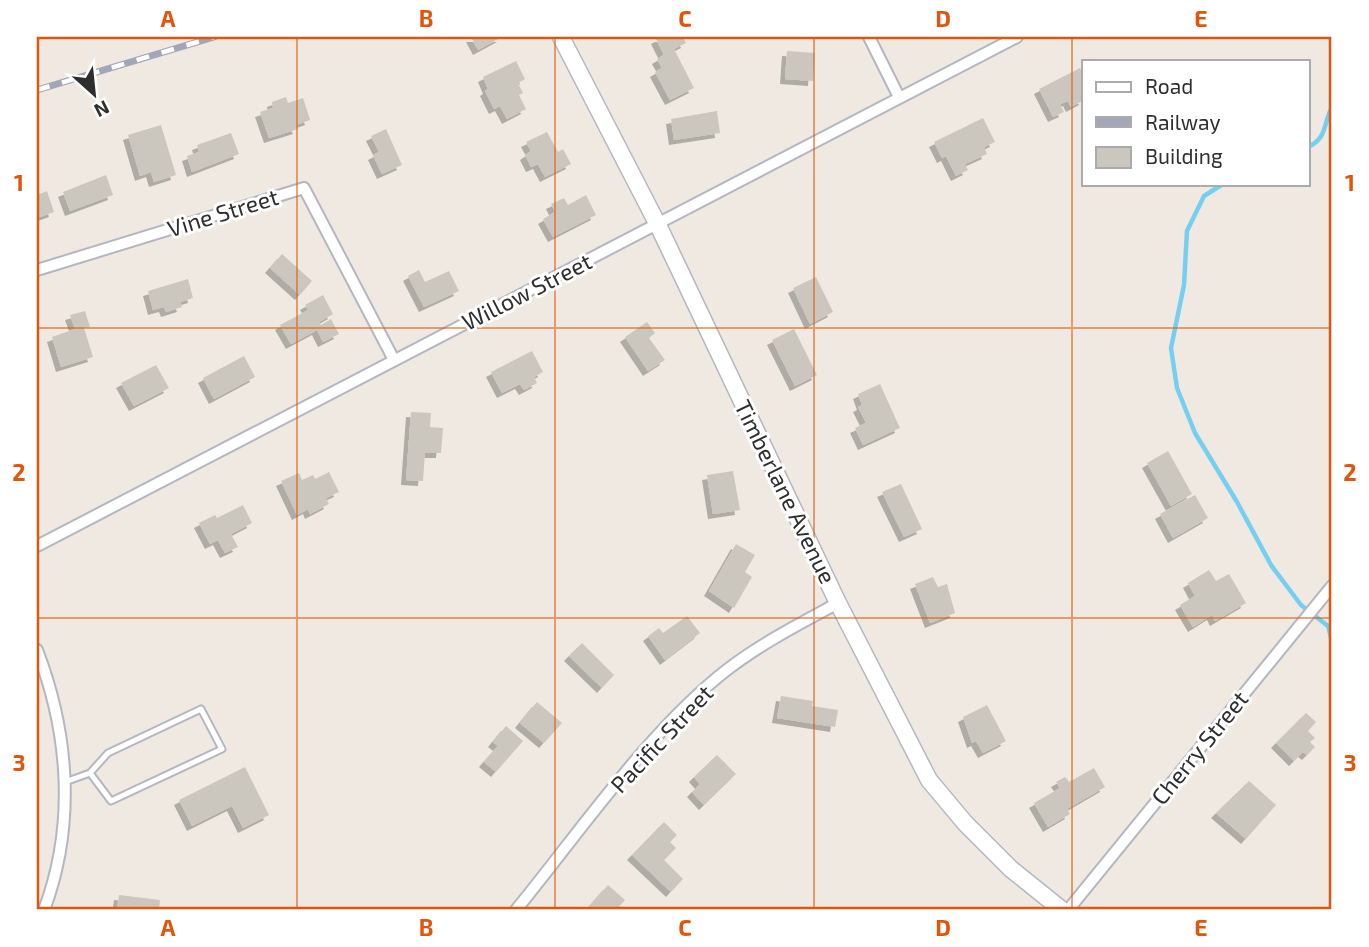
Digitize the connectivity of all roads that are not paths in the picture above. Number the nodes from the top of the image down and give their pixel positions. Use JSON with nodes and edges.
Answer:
{"nodes":[{"id":1,"x":561,"y":37,"type":"edge"},
{"id":2,"x":869,"y":37,"type":"edge"},
{"id":3,"x":1017,"y":37,"type":"edge"},
{"id":4,"x":899,"y":97,"type":"junction"},
{"id":5,"x":658,"y":225,"type":"junction"},
{"id":6,"x":37,"y":270,"type":"edge"},
{"id":7,"x":394,"y":360,"type":"junction"},
{"id":8,"x":37,"y":546,"type":"edge"},
{"id":9,"x":1332,"y":586,"type":"edge"},
{"id":10,"x":838,"y":603,"type":"junction"},
{"id":11,"x":37,"y":650,"type":"edge"},
{"id":12,"x":90,"y":773,"type":"junction"},
{"id":13,"x":65,"y":782,"type":"junction"},
{"id":14,"x":44,"y":910,"type":"edge"},
{"id":15,"x":516,"y":910,"type":"edge"},
{"id":16,"x":1062,"y":910,"type":"edge"},
{"id":17,"x":1068,"y":910,"type":"edge"}],
"edges":[{"from":1,"to":5,"type":"street","name":"Timberlane Avenue"},
{"from":2,"to":4,"type":"street"},
{"from":3,"to":4,"type":"street","name":"Willow Street"},
{"from":4,"to":5,"type":"street","name":"Willow Street"},
{"from":5,"to":7,"type":"street","name":"Willow Street"},
{"from":5,"to":10,"type":"street","name":"Timberlane Avenue"},
{"from":6,"to":7,"type":"street","name":"Vine Street"},
{"from":7,"to":8,"type":"street","name":"Willow Street"},
{"from":9,"to":17,"type":"street","name":"Cherry Street"},
{"from":10,"to":15,"type":"street","name":"Pacific Street"},
{"from":10,"to":16,"type":"street","name":"Timberlane Avenue"},
{"from":11,"to":13,"type":"street"},
{"from":12,"to":12,"type":"lane"},
{"from":12,"to":13,"type":"lane"},
{"from":13,"to":14,"type":"street"}]}
